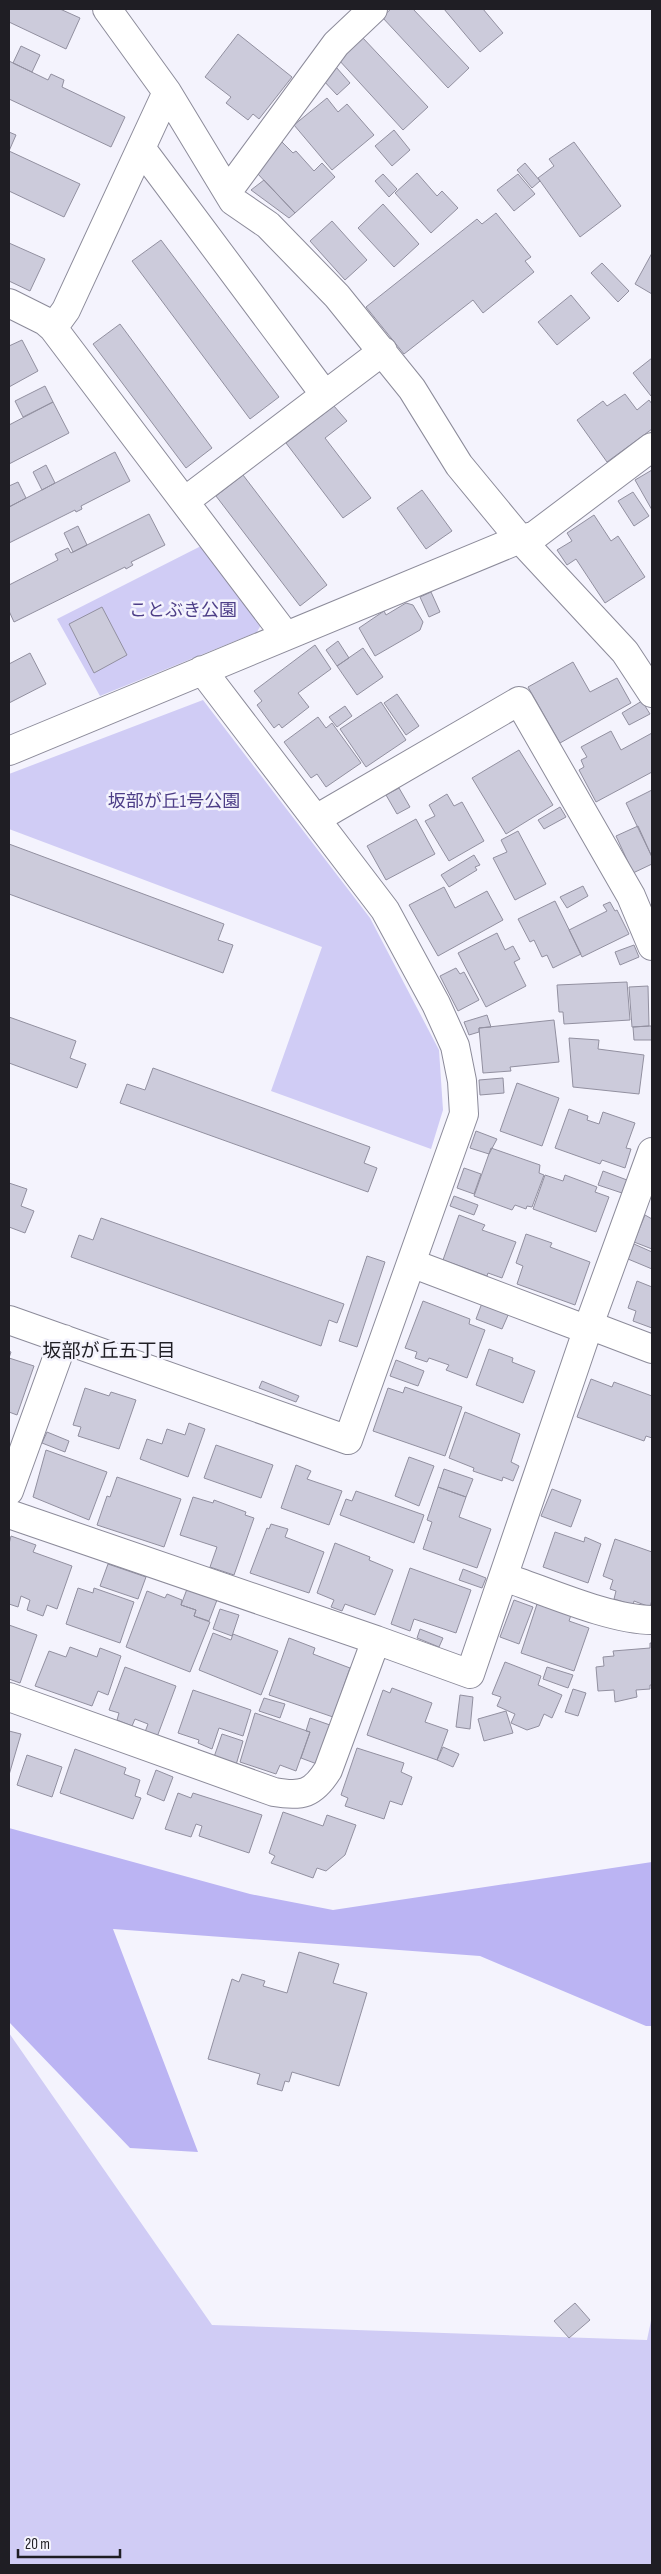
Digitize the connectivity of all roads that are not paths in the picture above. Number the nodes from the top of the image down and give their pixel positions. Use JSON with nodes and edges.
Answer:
{"nodes":[{"id":1,"x":107,"y":9,"type":"edge"},
{"id":2,"x":373,"y":9,"type":"edge"},
{"id":3,"x":166,"y":92,"type":"junction"},
{"id":4,"x":141,"y":148,"type":"junction"},
{"id":5,"x":228,"y":191,"type":"junction"},
{"id":6,"x":13,"y":309,"type":"edge"},
{"id":7,"x":53,"y":328,"type":"junction"},
{"id":8,"x":383,"y":351,"type":"junction"},
{"id":9,"x":325,"y":395,"type":"junction"},
{"id":10,"x":652,"y":447,"type":"edge"},
{"id":11,"x":185,"y":502,"type":"junction"},
{"id":12,"x":520,"y":539,"type":"junction"},
{"id":13,"x":286,"y":636,"type":"junction"},
{"id":14,"x":202,"y":670,"type":"junction"},
{"id":15,"x":652,"y":693,"type":"edge"},
{"id":16,"x":9,"y":751,"type":"edge"},
{"id":17,"x":316,"y":819,"type":"junction"},
{"id":18,"x":652,"y":946,"type":"edge"},
{"id":19,"x":652,"y":1152,"type":"edge"},
{"id":20,"x":411,"y":1263,"type":"junction"},
{"id":21,"x":9,"y":1320,"type":"edge"},
{"id":22,"x":588,"y":1328,"type":"junction"},
{"id":23,"x":64,"y":1339,"type":"junction"},
{"id":24,"x":652,"y":1349,"type":"edge"},
{"id":25,"x":9,"y":1491,"type":"edge"},
{"id":26,"x":9,"y":1514,"type":"edge"},
{"id":27,"x":504,"y":1577,"type":"junction"},
{"id":28,"x":652,"y":1620,"type":"edge"},
{"id":29,"x":376,"y":1640,"type":"junction"},
{"id":30,"x":9,"y":1697,"type":"edge"}],
"edges":[{"from":1,"to":3,"type":"street"},
{"from":2,"to":5,"type":"street"},
{"from":3,"to":4,"type":"street"},
{"from":3,"to":5,"type":"street"},
{"from":4,"to":7,"type":"street"},
{"from":4,"to":9,"type":"street"},
{"from":5,"to":8,"type":"street"},
{"from":6,"to":7,"type":"street"},
{"from":7,"to":11,"type":"street"},
{"from":8,"to":9,"type":"street"},
{"from":8,"to":12,"type":"street"},
{"from":9,"to":11,"type":"street"},
{"from":10,"to":12,"type":"street"},
{"from":11,"to":13,"type":"street"},
{"from":12,"to":13,"type":"street"},
{"from":12,"to":15,"type":"street"},
{"from":13,"to":14,"type":"street"},
{"from":14,"to":16,"type":"street"},
{"from":14,"to":17,"type":"street"},
{"from":17,"to":18,"type":"street"},
{"from":17,"to":20,"type":"street"},
{"from":19,"to":22,"type":"street"},
{"from":20,"to":22,"type":"street"},
{"from":20,"to":23,"type":"street"},
{"from":21,"to":23,"type":"street"},
{"from":22,"to":24,"type":"street"},
{"from":22,"to":27,"type":"street"},
{"from":23,"to":25,"type":"street"},
{"from":26,"to":29,"type":"street"},
{"from":27,"to":28,"type":"street"},
{"from":27,"to":29,"type":"street"},
{"from":29,"to":30,"type":"street"}]}
